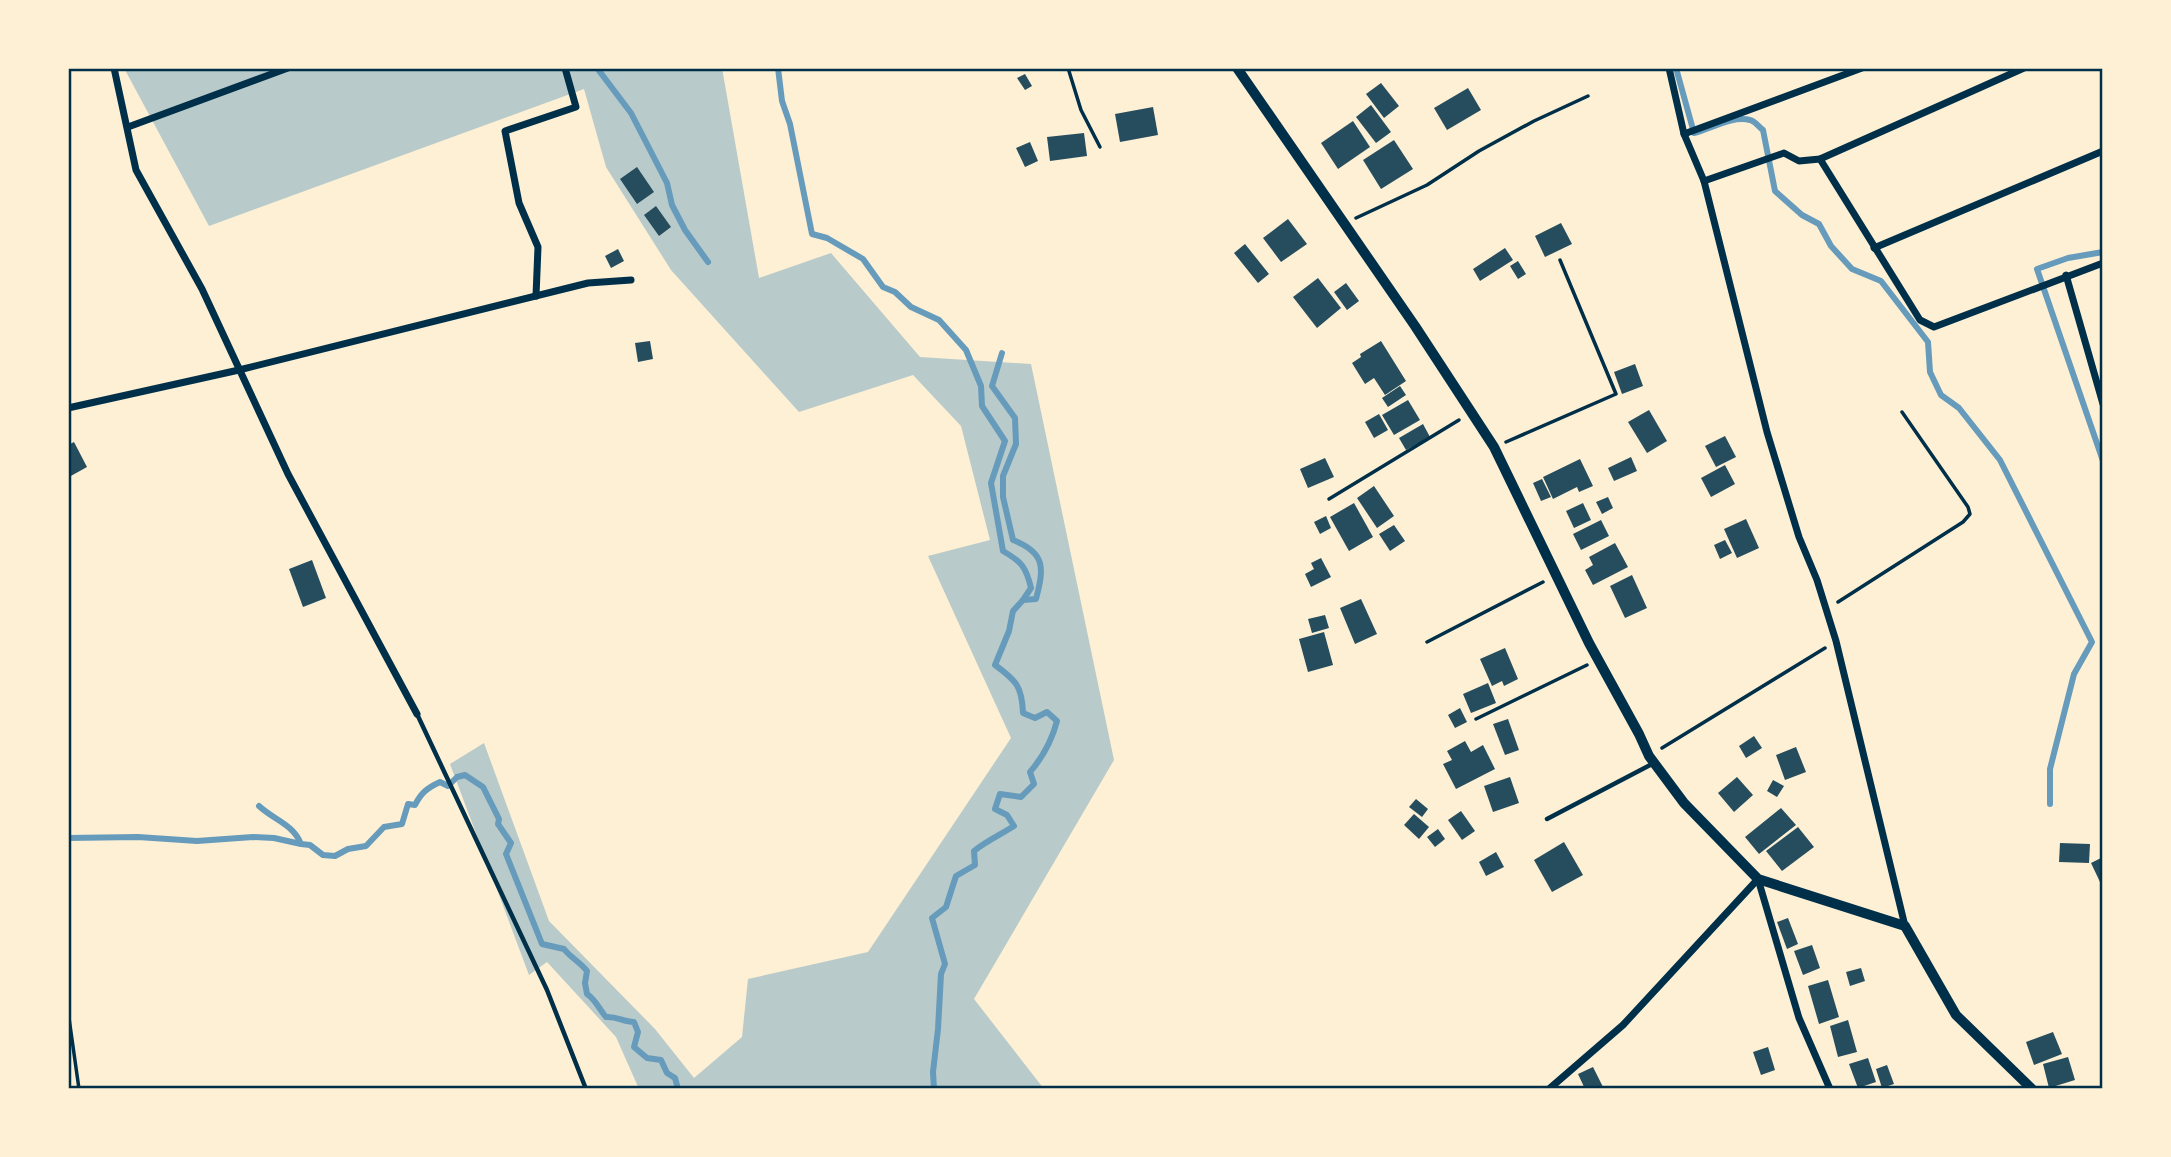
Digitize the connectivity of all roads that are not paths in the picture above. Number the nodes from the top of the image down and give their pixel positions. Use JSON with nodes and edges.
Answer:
{"nodes":[{"id":1,"x":114,"y":68,"type":"edge"},
{"id":2,"x":288,"y":68,"type":"edge"},
{"id":3,"x":565,"y":68,"type":"edge"},
{"id":4,"x":1237,"y":68,"type":"edge"},
{"id":5,"x":1669,"y":68,"type":"edge"},
{"id":6,"x":1862,"y":68,"type":"edge"},
{"id":7,"x":2024,"y":68,"type":"edge"},
{"id":8,"x":276,"y":70,"type":"edge"},
{"id":9,"x":128,"y":127,"type":"junction"},
{"id":10,"x":1684,"y":134,"type":"junction"},
{"id":11,"x":2103,"y":151,"type":"edge"},
{"id":12,"x":1820,"y":159,"type":"junction"},
{"id":13,"x":1703,"y":181,"type":"junction"},
{"id":14,"x":1874,"y":248,"type":"junction"},
{"id":15,"x":2103,"y":262,"type":"edge"},
{"id":16,"x":2066,"y":275,"type":"junction"},
{"id":17,"x":631,"y":280,"type":"dead end"},
{"id":18,"x":536,"y":296,"type":"junction"},
{"id":19,"x":239,"y":370,"type":"junction"},
{"id":20,"x":2103,"y":404,"type":"edge"},
{"id":21,"x":68,"y":408,"type":"edge"},
{"id":22,"x":417,"y":714,"type":"joint"},
{"id":23,"x":1651,"y":759,"type":"junction"},
{"id":24,"x":1547,"y":819,"type":"dead end"},
{"id":25,"x":1758,"y":879,"type":"junction"},
{"id":26,"x":1905,"y":926,"type":"junction"},
{"id":27,"x":586,"y":1089,"type":"edge"},
{"id":28,"x":1549,"y":1089,"type":"edge"},
{"id":29,"x":1830,"y":1089,"type":"edge"},
{"id":30,"x":2032,"y":1089,"type":"edge"}],
"edges":[{"from":1,"to":9,"type":"street"},
{"from":2,"to":8,"type":"street"},
{"from":3,"to":18,"type":"street"},
{"from":4,"to":23,"type":"street"},
{"from":5,"to":10,"type":"street"},
{"from":6,"to":10,"type":"street"},
{"from":7,"to":12,"type":"street"},
{"from":8,"to":9,"type":"street"},
{"from":9,"to":19,"type":"street"},
{"from":10,"to":13,"type":"street"},
{"from":11,"to":14,"type":"street"},
{"from":12,"to":13,"type":"street"},
{"from":12,"to":14,"type":"street"},
{"from":13,"to":26,"type":"street"},
{"from":14,"to":16,"type":"street"},
{"from":15,"to":16,"type":"street"},
{"from":16,"to":20,"type":"street"},
{"from":17,"to":18,"type":"street"},
{"from":18,"to":19,"type":"street"},
{"from":19,"to":21,"type":"street"},
{"from":19,"to":22,"type":"street"},
{"from":22,"to":27,"type":"lane"},
{"from":23,"to":24,"type":"lane"},
{"from":23,"to":25,"type":"street"},
{"from":25,"to":26,"type":"street"},
{"from":25,"to":28,"type":"street"},
{"from":25,"to":29,"type":"street"},
{"from":26,"to":30,"type":"street"}]}
